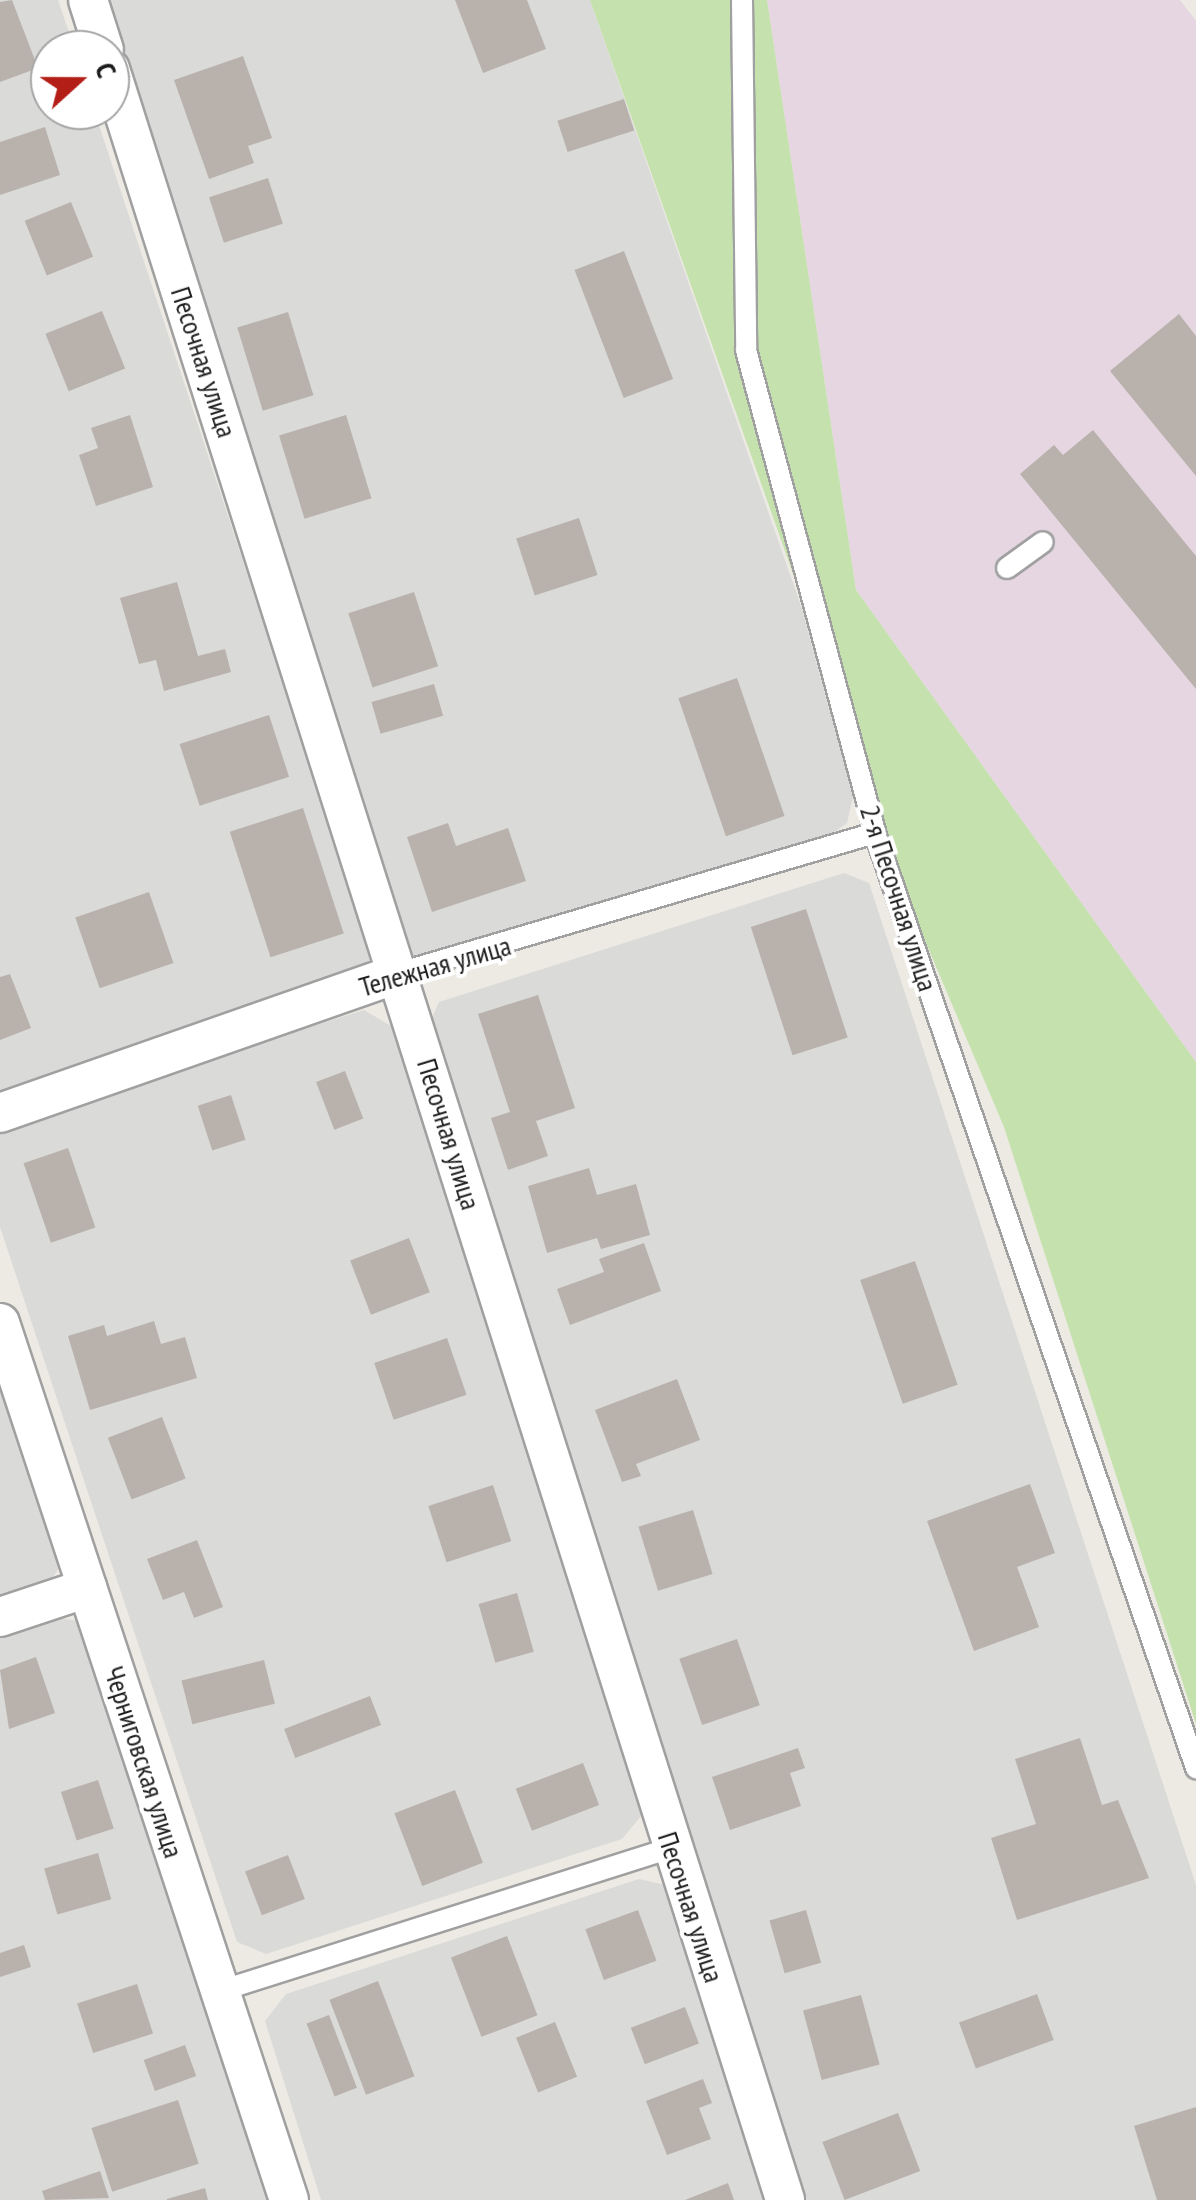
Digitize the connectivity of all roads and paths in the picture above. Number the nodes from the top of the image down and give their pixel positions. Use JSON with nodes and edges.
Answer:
{"nodes":[{"id":1,"x":88,"y":0,"type":"edge"},
{"id":2,"x":742,"y":0,"type":"edge"},
{"id":3,"x":98,"y":30,"type":"edge"},
{"id":4,"x":130,"y":130,"type":"edge"},
{"id":5,"x":1043,"y":542,"type":"dead end"},
{"id":6,"x":1007,"y":568,"type":"dead end"},
{"id":7,"x":875,"y":833,"type":"junction"},
{"id":8,"x":399,"y":973,"type":"junction"},
{"id":9,"x":0,"y":1114,"type":"edge"},
{"id":10,"x":0,"y":1323,"type":"edge"},
{"id":11,"x":87,"y":1588,"type":"junction"},
{"id":12,"x":0,"y":1617,"type":"edge"},
{"id":13,"x":1196,"y":1768,"type":"edge"},
{"id":14,"x":671,"y":1848,"type":"junction"},
{"id":15,"x":220,"y":1991,"type":"junction"},
{"id":16,"x":289,"y":2200,"type":"edge"},
{"id":17,"x":785,"y":2200,"type":"edge"}],
"edges":[{"from":1,"to":3,"type":"street"},
{"from":2,"to":7,"type":"lane","name":"2-я Песочная улица"},
{"from":4,"to":8,"type":"street","name":"Песочная улица"},
{"from":5,"to":6,"type":"lane"},
{"from":7,"to":8,"type":"lane","name":"Тележная улица"},
{"from":7,"to":13,"type":"lane","name":"2-я Песочная улица"},
{"from":8,"to":9,"type":"street","name":"Тележная улица"},
{"from":8,"to":14,"type":"street","name":"Песочная улица"},
{"from":10,"to":11,"type":"street","name":"Черниговская улица"},
{"from":11,"to":12,"type":"street"},
{"from":11,"to":15,"type":"street","name":"Черниговская улица"},
{"from":14,"to":15,"type":"lane"},
{"from":14,"to":17,"type":"street","name":"Песочная улица"},
{"from":15,"to":16,"type":"street","name":"Черниговская улица"}]}
